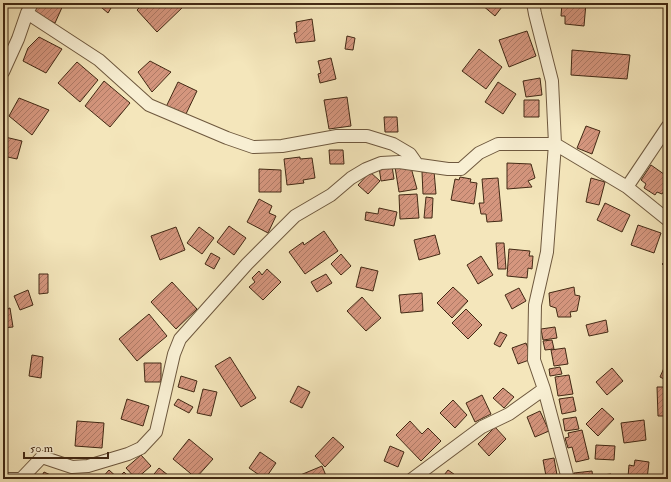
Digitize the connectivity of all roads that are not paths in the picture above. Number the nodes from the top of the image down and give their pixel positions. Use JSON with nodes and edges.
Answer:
{"nodes":[{"id":1,"x":533,"y":3,"type":"edge"},
{"id":2,"x":30,"y":8,"type":"edge"},
{"id":3,"x":3,"y":72,"type":"edge"},
{"id":4,"x":668,"y":126,"type":"edge"},
{"id":5,"x":555,"y":144,"type":"junction"},
{"id":6,"x":418,"y":164,"type":"junction"},
{"id":7,"x":626,"y":187,"type":"junction"},
{"id":8,"x":668,"y":220,"type":"edge"},
{"id":9,"x":544,"y":389,"type":"junction"},
{"id":10,"x":3,"y":479,"type":"edge"},
{"id":11,"x":412,"y":479,"type":"edge"},
{"id":12,"x":568,"y":479,"type":"edge"}],
"edges":[{"from":1,"to":5,"type":"street"},
{"from":2,"to":3,"type":"street"},
{"from":2,"to":6,"type":"street"},
{"from":4,"to":7,"type":"street"},
{"from":5,"to":6,"type":"street"},
{"from":5,"to":7,"type":"street"},
{"from":5,"to":9,"type":"street"},
{"from":6,"to":10,"type":"street"},
{"from":7,"to":8,"type":"street"},
{"from":9,"to":11,"type":"street"},
{"from":9,"to":12,"type":"street"}]}
